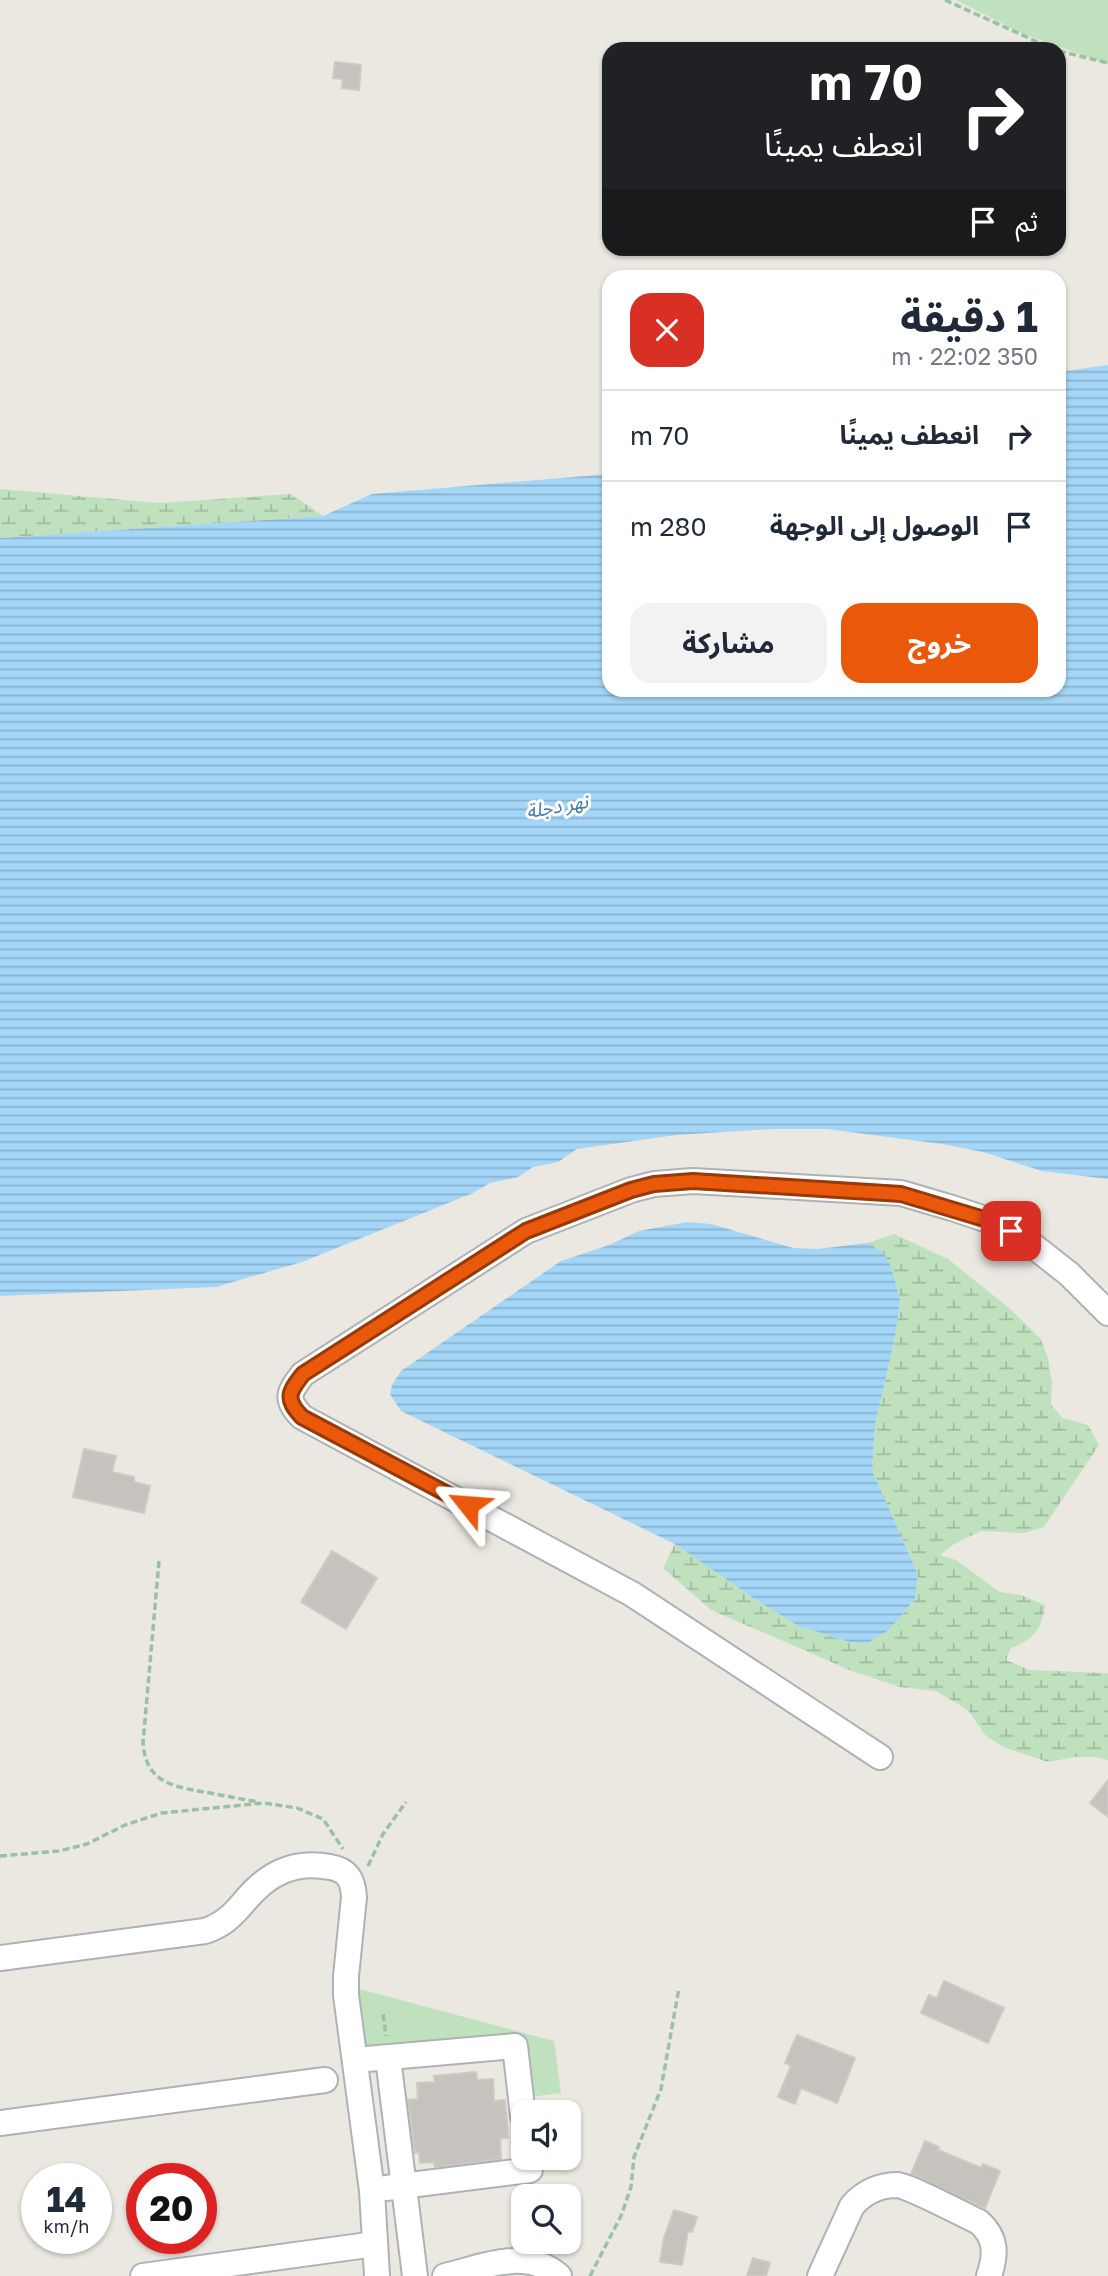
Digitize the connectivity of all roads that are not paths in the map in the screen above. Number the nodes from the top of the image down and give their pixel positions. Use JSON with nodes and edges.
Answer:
{"nodes":[{"id":1,"x":1108,"y":1312,"type":"edge"},
{"id":2,"x":880,"y":1757,"type":"dead end"},
{"id":3,"x":0,"y":1958,"type":"edge"},
{"id":4,"x":388,"y":2058,"type":"junction"},
{"id":5,"x":355,"y":2060,"type":"junction"},
{"id":6,"x":325,"y":2080,"type":"dead end"},
{"id":7,"x":521,"y":2100,"type":"edge"},
{"id":8,"x":0,"y":2123,"type":"edge"},
{"id":9,"x":396,"y":2123,"type":"junction"},
{"id":10,"x":364,"y":2129,"type":"junction"},
{"id":11,"x":530,"y":2170,"type":"edge"},
{"id":12,"x":403,"y":2185,"type":"junction"},
{"id":13,"x":372,"y":2191,"type":"junction"},
{"id":14,"x":375,"y":2244,"type":"junction"},
{"id":15,"x":823,"y":2267,"type":"edge"},
{"id":16,"x":143,"y":2276,"type":"edge"},
{"id":17,"x":377,"y":2276,"type":"edge"},
{"id":18,"x":415,"y":2276,"type":"edge"},
{"id":19,"x":445,"y":2276,"type":"edge"},
{"id":20,"x":559,"y":2276,"type":"edge"},
{"id":21,"x":989,"y":2276,"type":"edge"}],
"edges":[{"from":1,"to":2,"type":"street"},
{"from":3,"to":5,"type":"street"},
{"from":4,"to":5,"type":"street"},
{"from":4,"to":7,"type":"street"},
{"from":4,"to":9,"type":"street"},
{"from":5,"to":10,"type":"street"},
{"from":6,"to":8,"type":"street"},
{"from":9,"to":10,"type":"street"},
{"from":9,"to":12,"type":"street"},
{"from":10,"to":13,"type":"street"},
{"from":11,"to":12,"type":"street"},
{"from":12,"to":13,"type":"street"},
{"from":12,"to":18,"type":"street"},
{"from":13,"to":14,"type":"street"},
{"from":14,"to":16,"type":"street"},
{"from":14,"to":17,"type":"street"},
{"from":15,"to":21,"type":"street"},
{"from":19,"to":20,"type":"street"}]}
